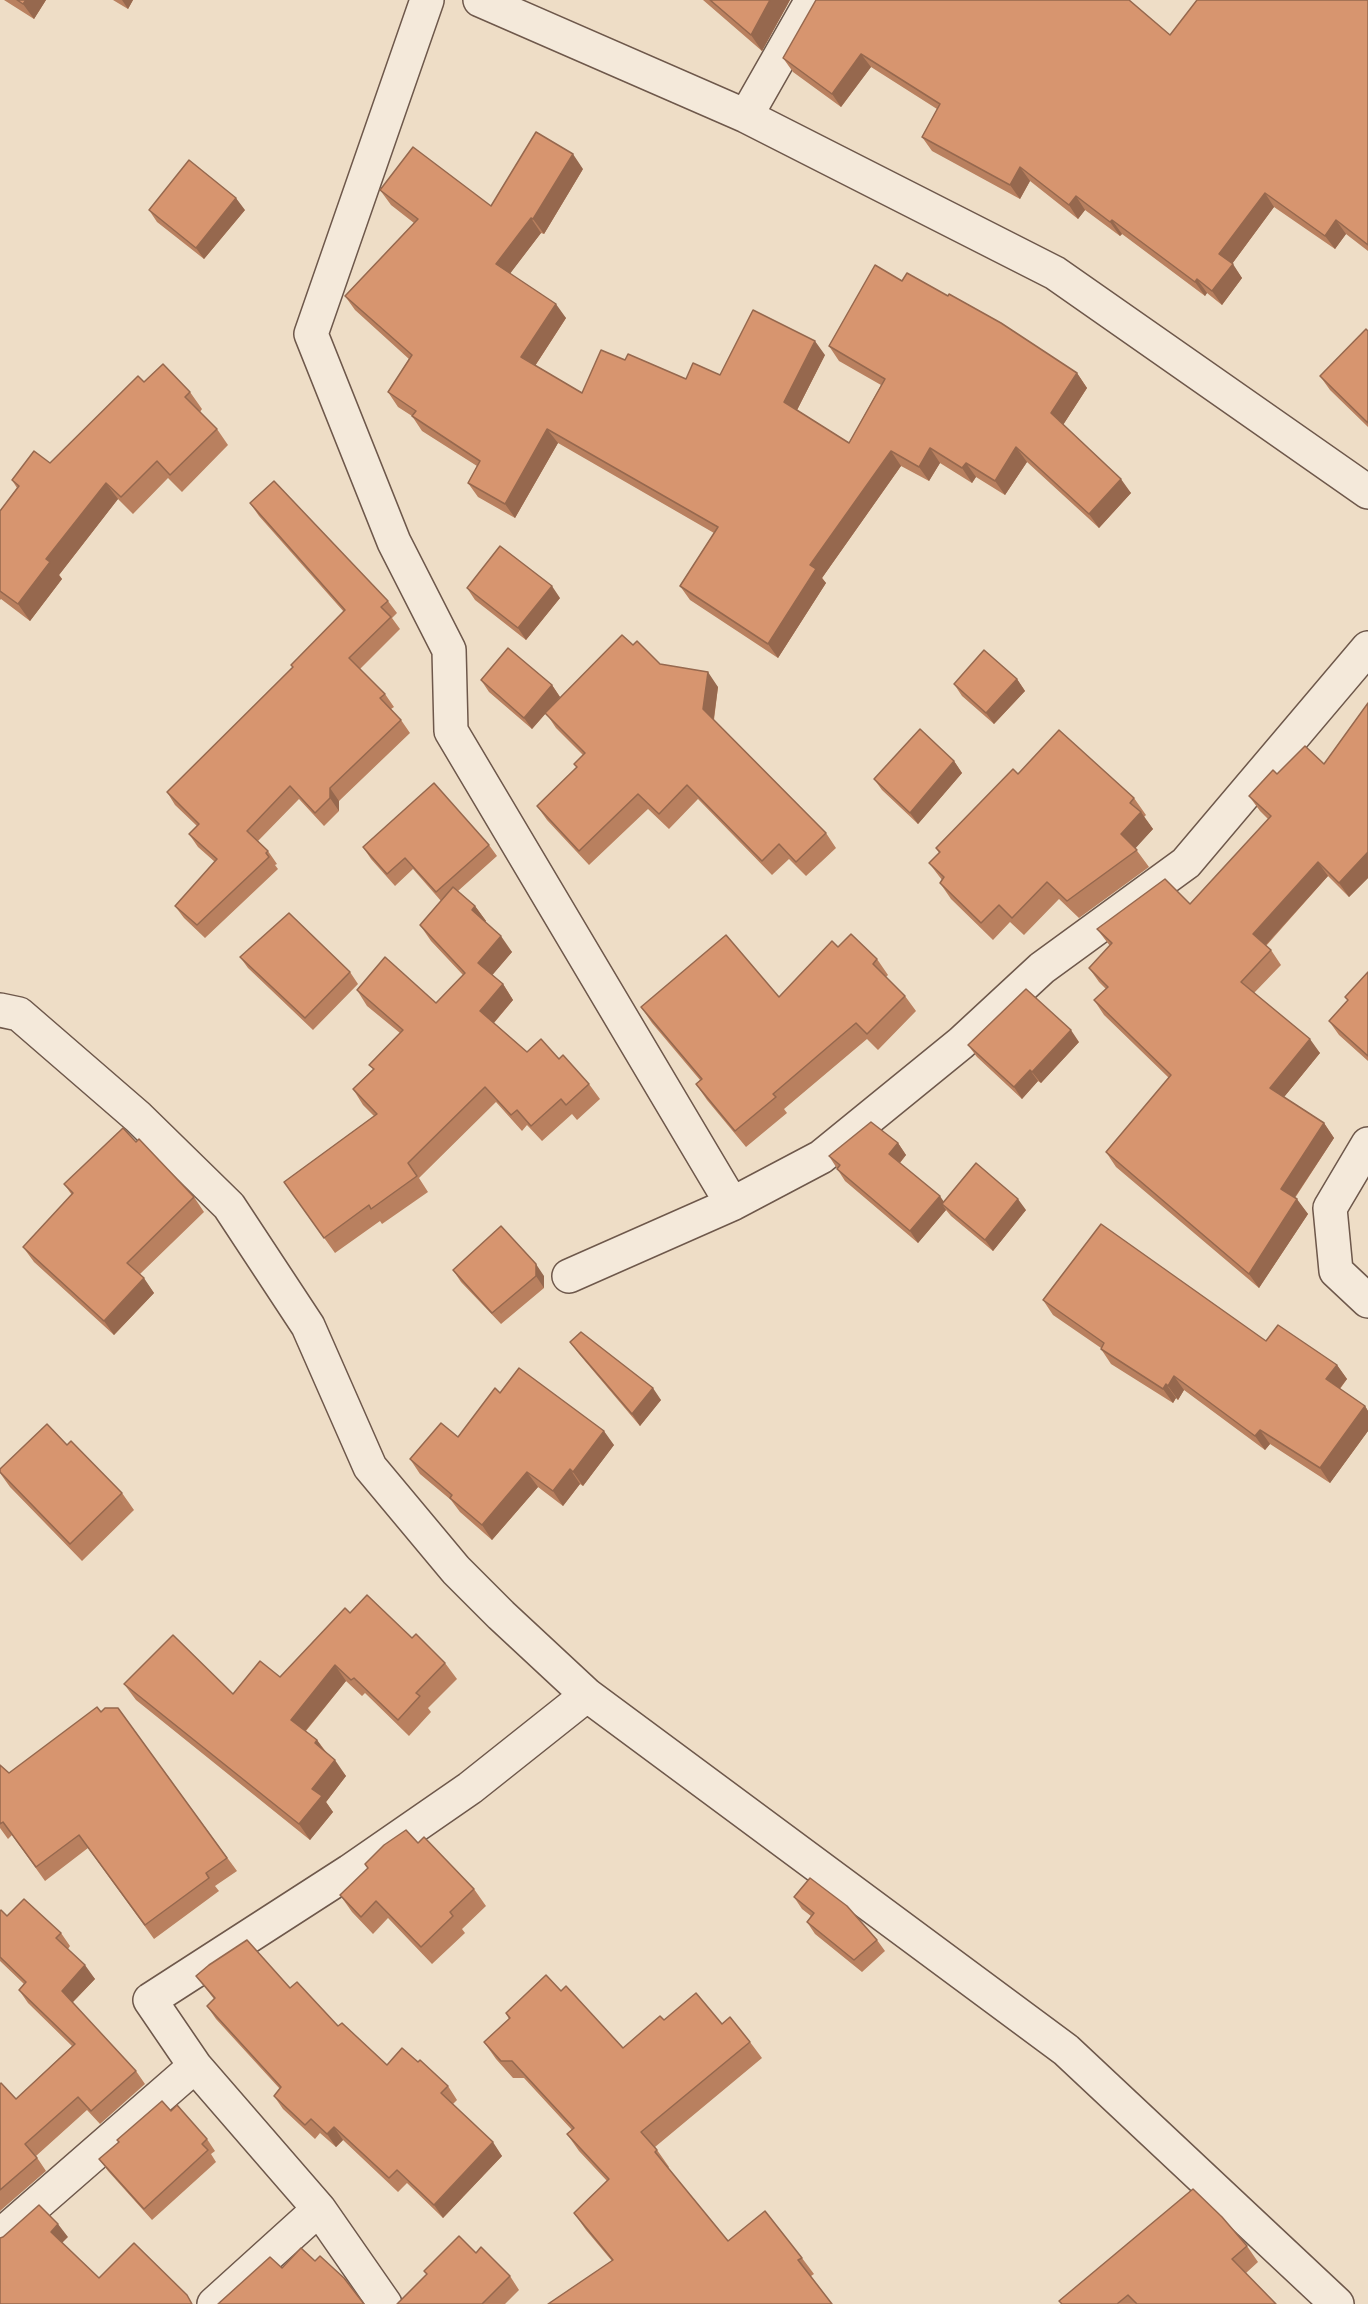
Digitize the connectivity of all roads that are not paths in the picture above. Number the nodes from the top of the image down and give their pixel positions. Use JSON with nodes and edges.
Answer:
{"nodes":[{"id":1,"x":427,"y":0,"type":"edge"},
{"id":2,"x":480,"y":0,"type":"edge"},
{"id":3,"x":812,"y":0,"type":"edge"},
{"id":4,"x":746,"y":116,"type":"junction"},
{"id":5,"x":1368,"y":492,"type":"edge"},
{"id":6,"x":1368,"y":648,"type":"edge"},
{"id":7,"x":0,"y":1010,"type":"edge"},
{"id":8,"x":1368,"y":1144,"type":"edge"},
{"id":9,"x":732,"y":1204,"type":"junction"},
{"id":10,"x":569,"y":1276,"type":"dead end"},
{"id":11,"x":1368,"y":1300,"type":"edge"},
{"id":12,"x":587,"y":1695,"type":"junction"},
{"id":13,"x":195,"y":2066,"type":"junction"},
{"id":14,"x":319,"y":2209,"type":"junction"},
{"id":15,"x":0,"y":2236,"type":"edge"},
{"id":16,"x":213,"y":2304,"type":"edge"},
{"id":17,"x":385,"y":2304,"type":"edge"},
{"id":18,"x":1337,"y":2304,"type":"edge"}],
"edges":[{"from":1,"to":9,"type":"street"},
{"from":2,"to":4,"type":"street"},
{"from":3,"to":4,"type":"street"},
{"from":4,"to":5,"type":"street"},
{"from":6,"to":9,"type":"street"},
{"from":7,"to":12,"type":"street"},
{"from":8,"to":11,"type":"street"},
{"from":9,"to":10,"type":"street"},
{"from":12,"to":13,"type":"street"},
{"from":12,"to":18,"type":"street"},
{"from":13,"to":14,"type":"street"},
{"from":13,"to":15,"type":"street"},
{"from":14,"to":16,"type":"street"},
{"from":14,"to":17,"type":"street"}]}
